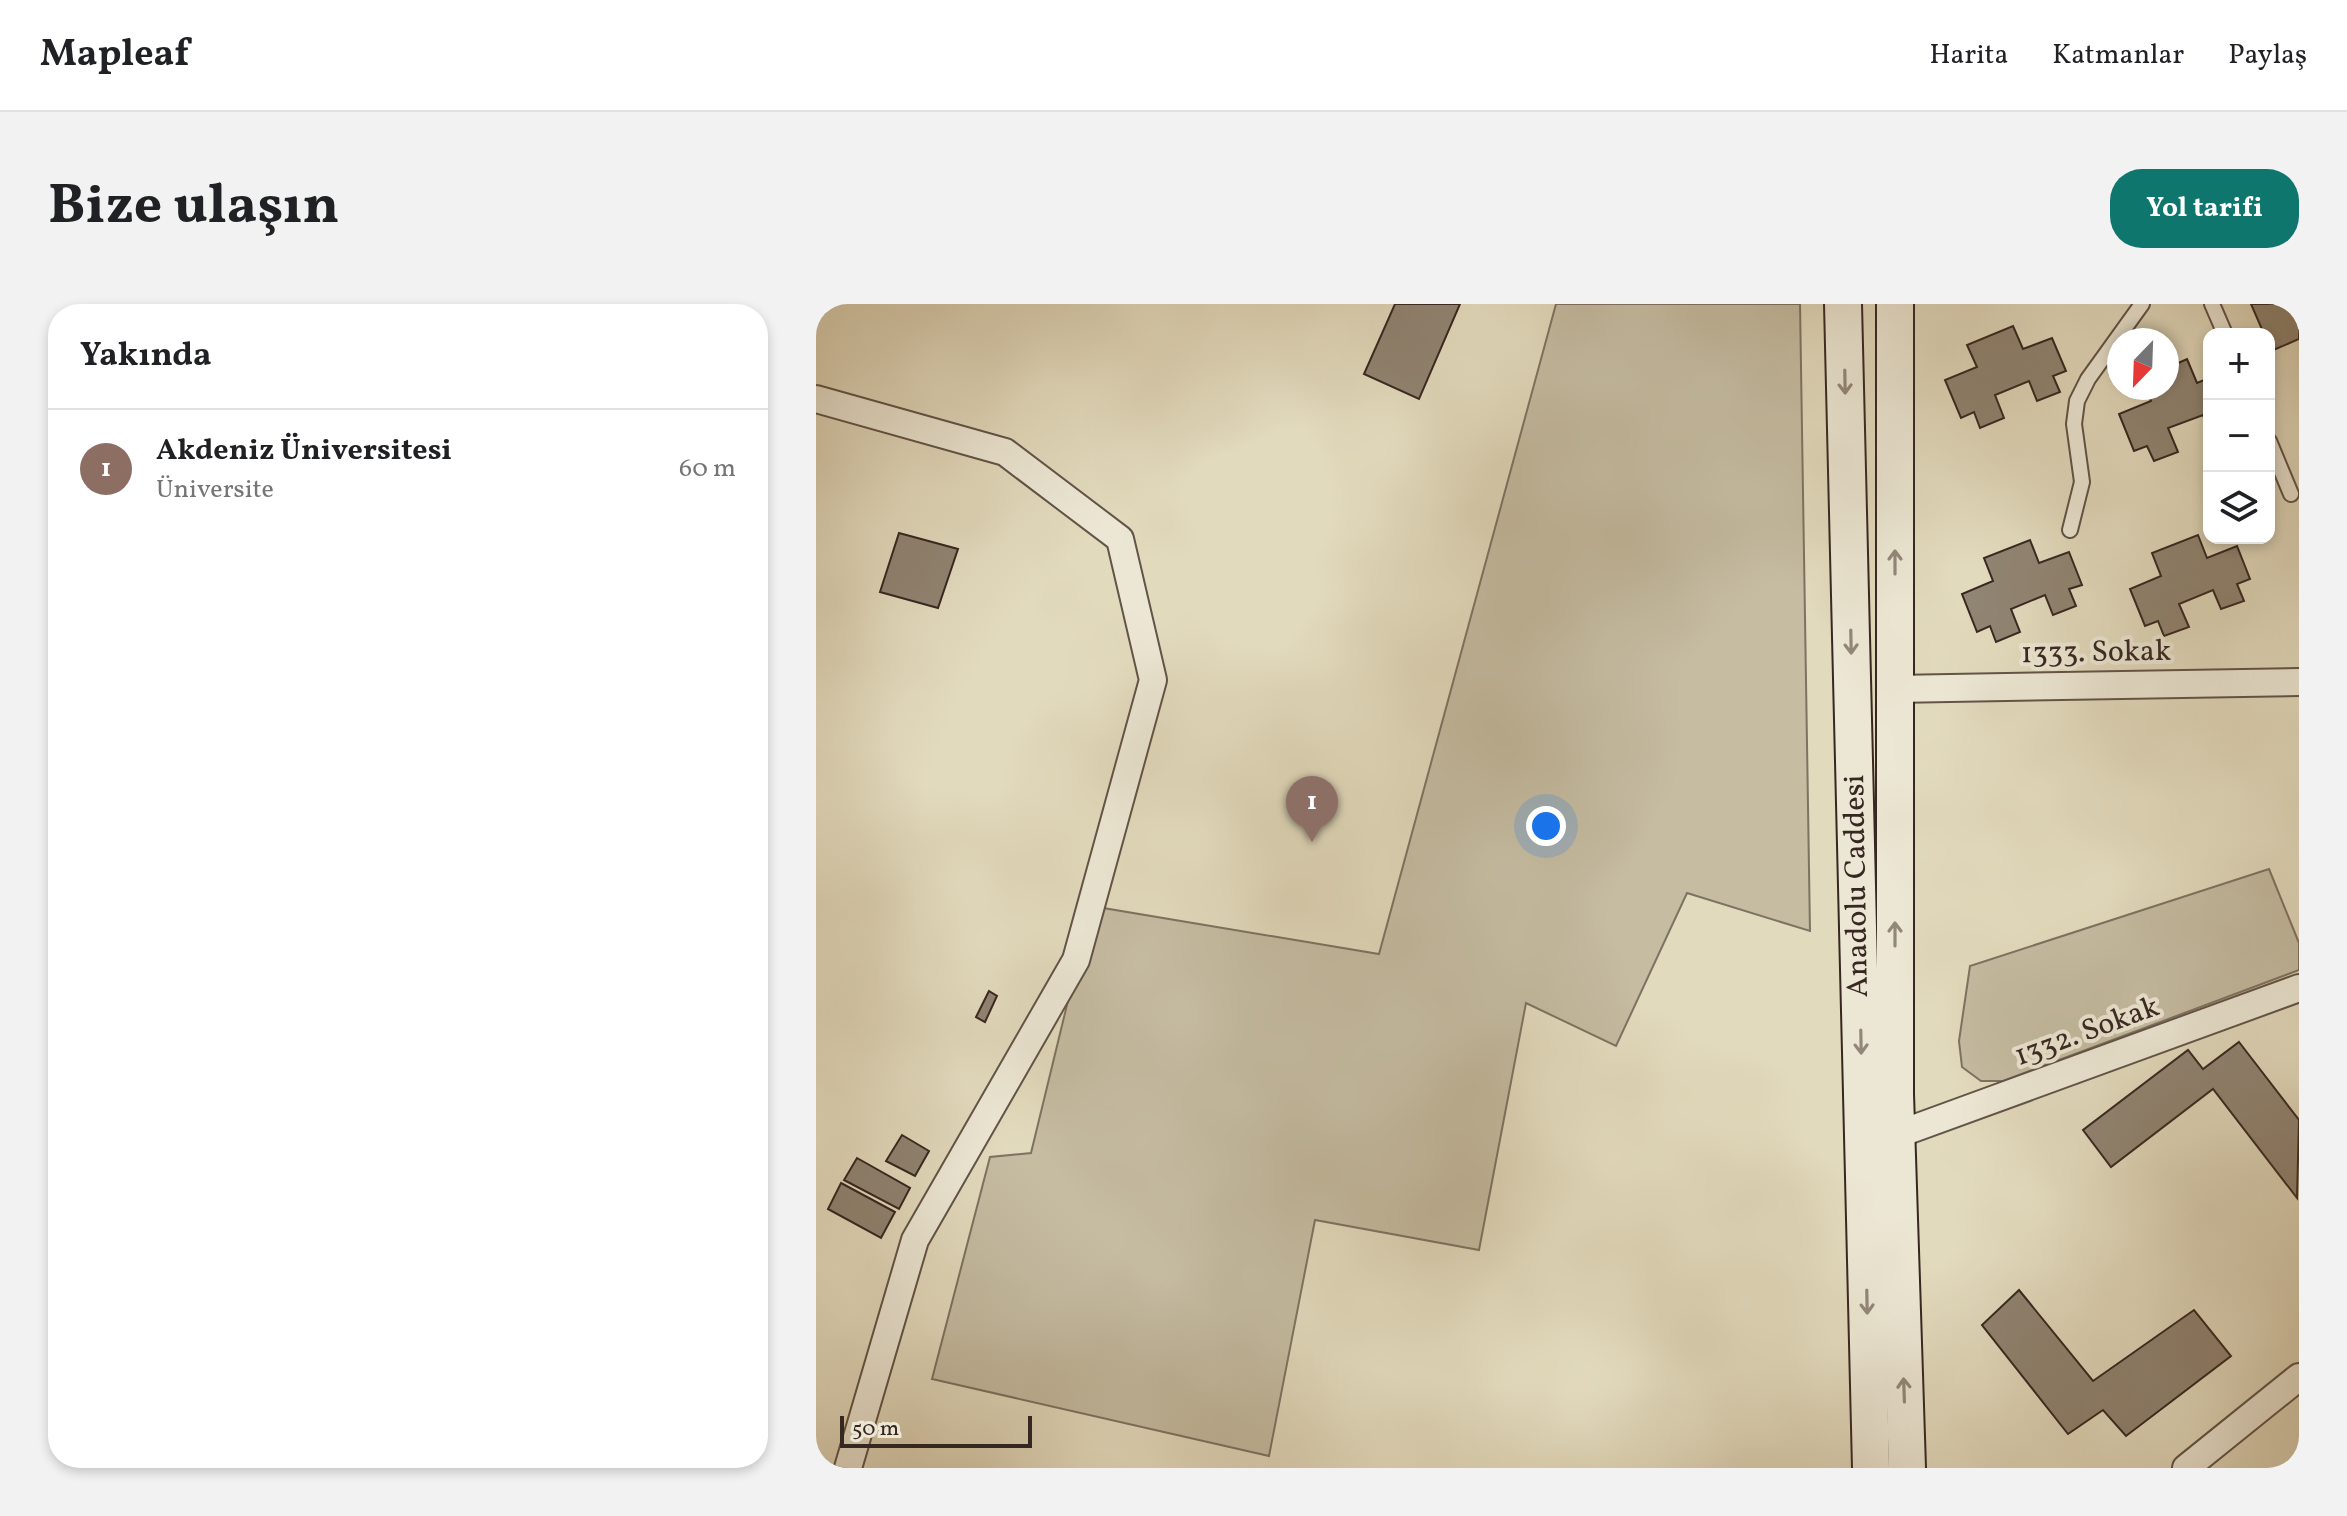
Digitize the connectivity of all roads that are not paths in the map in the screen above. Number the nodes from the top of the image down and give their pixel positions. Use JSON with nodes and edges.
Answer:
{"nodes":[{"id":1,"x":1843,"y":304,"type":"edge"},
{"id":2,"x":1895,"y":304,"type":"edge"},
{"id":3,"x":2142,"y":304,"type":"edge"},
{"id":4,"x":2212,"y":304,"type":"edge"},
{"id":5,"x":2222,"y":328,"type":"edge"},
{"id":6,"x":816,"y":399,"type":"edge"},
{"id":7,"x":2275,"y":455,"type":"edge"},
{"id":8,"x":2291,"y":494,"type":"dead end"},
{"id":9,"x":2070,"y":530,"type":"dead end"},
{"id":10,"x":2299,"y":682,"type":"edge"},
{"id":11,"x":1894,"y":689,"type":"junction"},
{"id":12,"x":2299,"y":988,"type":"edge"},
{"id":13,"x":1896,"y":1135,"type":"junction"},
{"id":14,"x":2299,"y":1377,"type":"edge"},
{"id":15,"x":848,"y":1468,"type":"edge"},
{"id":16,"x":1871,"y":1468,"type":"edge"},
{"id":17,"x":1908,"y":1468,"type":"edge"},
{"id":18,"x":2186,"y":1468,"type":"edge"}],
"edges":[{"from":1,"to":16,"type":"main road","name":"Anadolu Caddesi","one_way":true},
{"from":11,"to":2,"type":"main road","name":"Anadolu Caddesi","one_way":true},
{"from":3,"to":9,"type":"lane"},
{"from":4,"to":5,"type":"lane"},
{"from":6,"to":15,"type":"street"},
{"from":7,"to":8,"type":"lane"},
{"from":10,"to":11,"type":"street","name":"1333. Sokak"},
{"from":13,"to":11,"type":"main road","name":"Anadolu Caddesi","one_way":true},
{"from":12,"to":13,"type":"street","name":"1332. Sokak"},
{"from":17,"to":13,"type":"main road","name":"Anadolu Caddesi","one_way":true},
{"from":14,"to":18,"type":"street"}]}
